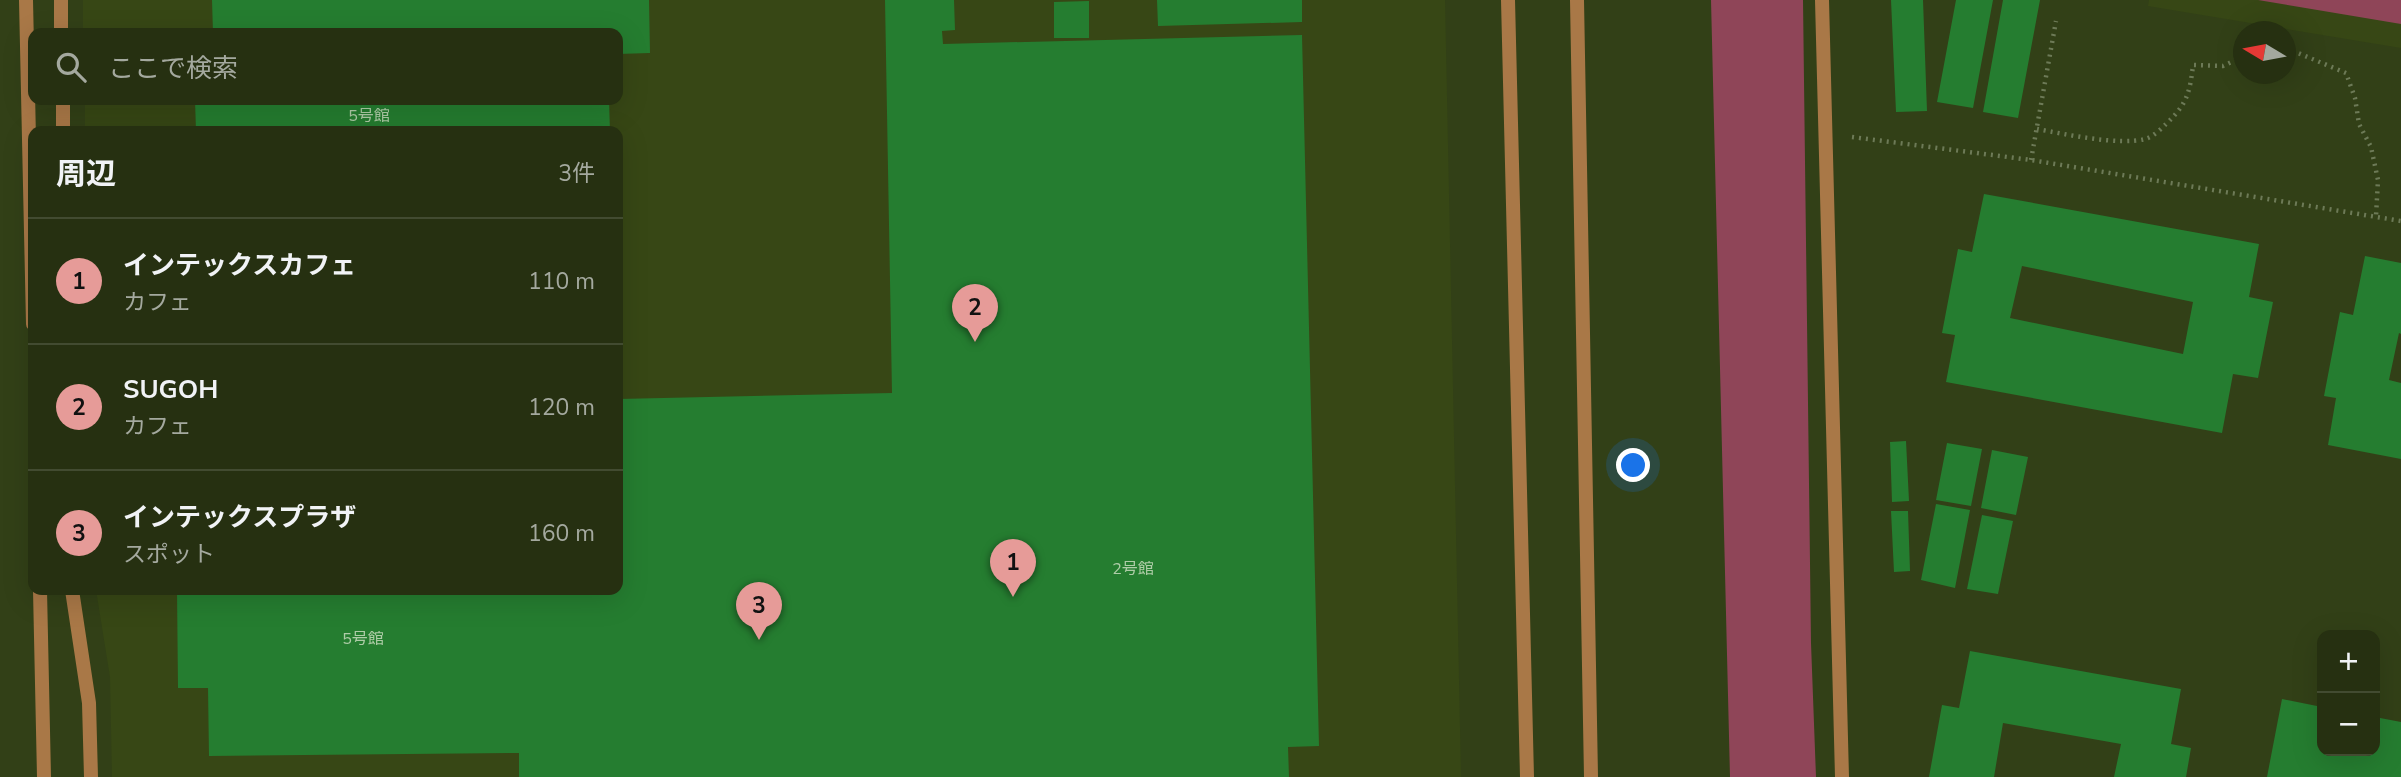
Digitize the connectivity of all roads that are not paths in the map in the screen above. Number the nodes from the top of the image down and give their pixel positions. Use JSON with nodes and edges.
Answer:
{"nodes":[{"id":1,"x":26,"y":0,"type":"edge"},
{"id":2,"x":61,"y":0,"type":"edge"},
{"id":3,"x":1508,"y":0,"type":"edge"},
{"id":4,"x":1577,"y":0,"type":"edge"},
{"id":5,"x":1822,"y":0,"type":"edge"},
{"id":6,"x":61,"y":28,"type":"edge"},
{"id":7,"x":28,"y":93,"type":"edge"},
{"id":8,"x":28,"y":105,"type":"edge"},
{"id":9,"x":63,"y":105,"type":"edge"},
{"id":10,"x":29,"y":126,"type":"edge"},
{"id":11,"x":63,"y":126,"type":"edge"},
{"id":12,"x":40,"y":595,"type":"edge"},
{"id":13,"x":73,"y":595,"type":"edge"},
{"id":14,"x":44,"y":777,"type":"edge"},
{"id":15,"x":91,"y":777,"type":"edge"},
{"id":16,"x":1527,"y":777,"type":"edge"},
{"id":17,"x":1591,"y":777,"type":"edge"},
{"id":18,"x":1842,"y":777,"type":"edge"}],
"edges":[{"from":1,"to":7,"type":"street"},
{"from":2,"to":6,"type":"street"},
{"from":3,"to":16,"type":"street"},
{"from":4,"to":17,"type":"street"},
{"from":5,"to":18,"type":"street"},
{"from":8,"to":10,"type":"street"},
{"from":9,"to":11,"type":"street"},
{"from":12,"to":14,"type":"street"},
{"from":13,"to":15,"type":"street"}]}
